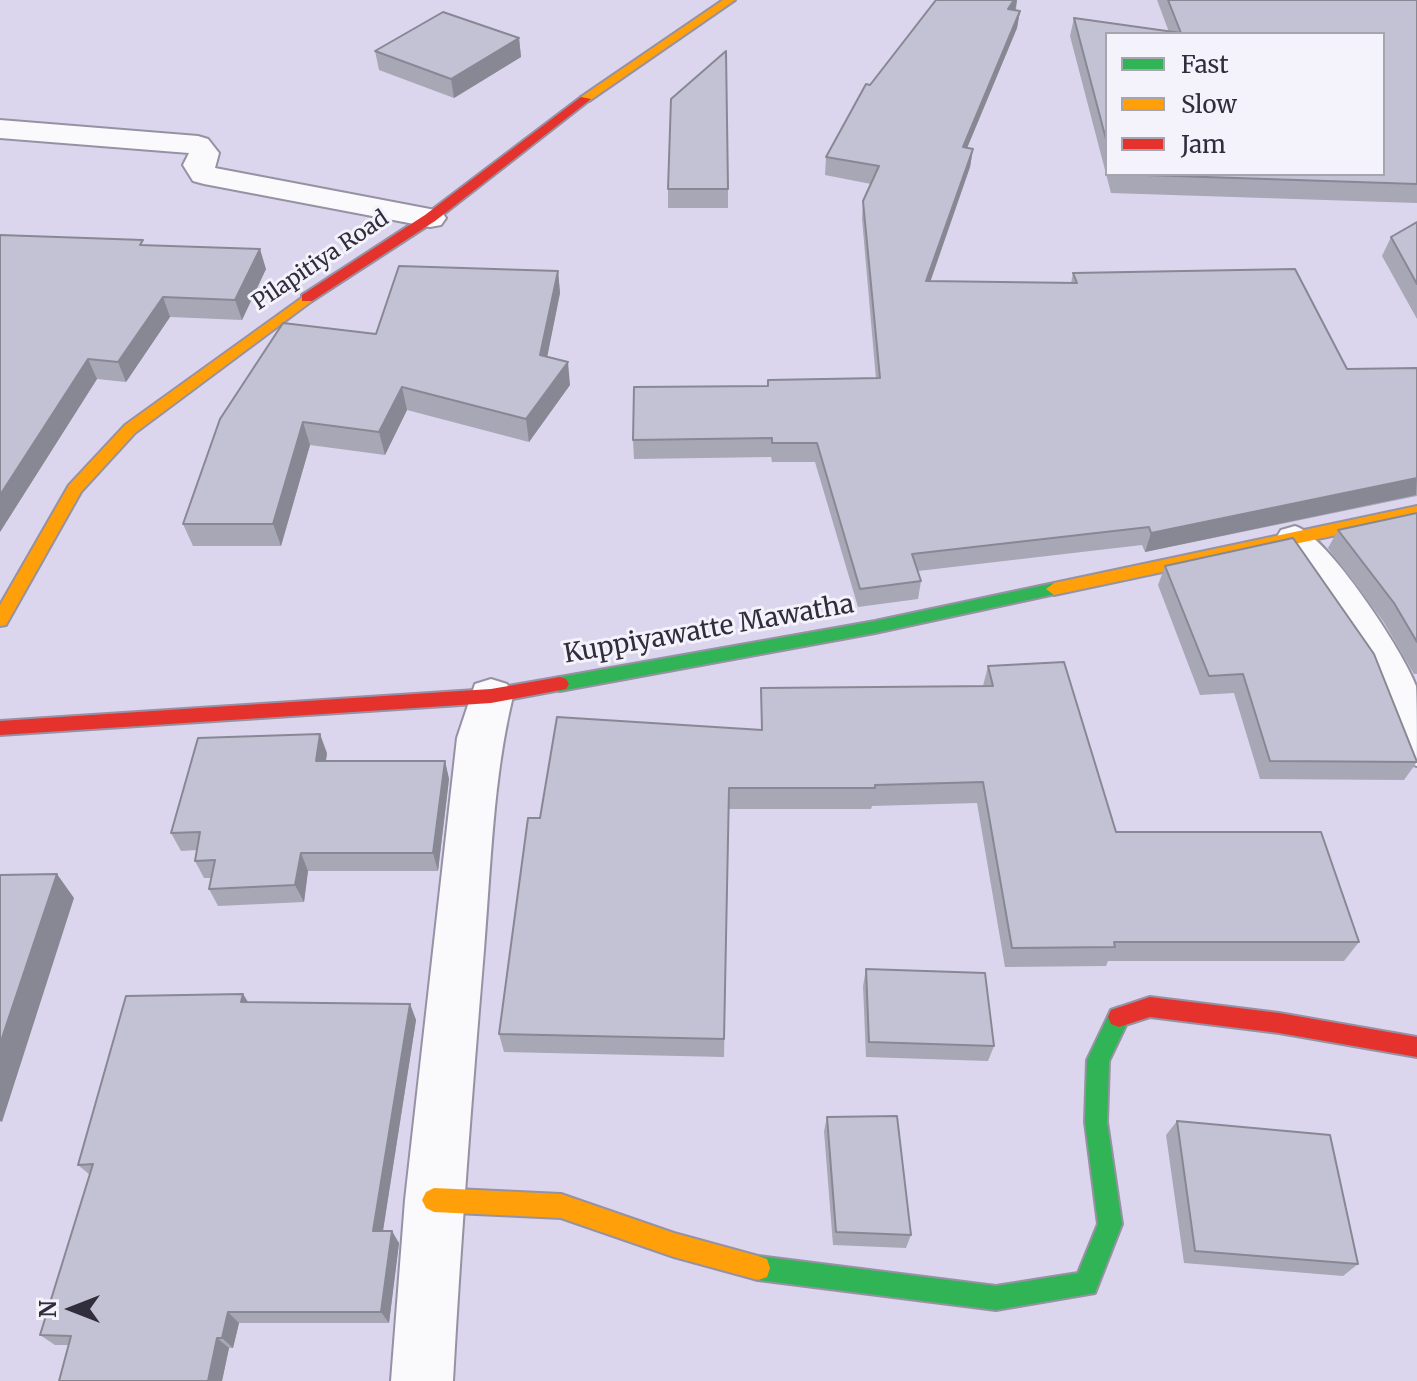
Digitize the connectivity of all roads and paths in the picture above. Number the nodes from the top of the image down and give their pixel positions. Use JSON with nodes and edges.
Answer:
{"nodes":[{"id":1,"x":730,"y":0,"type":"edge"},
{"id":2,"x":0,"y":129,"type":"edge"},
{"id":3,"x":430,"y":218,"type":"junction"},
{"id":4,"x":1417,"y":512,"type":"edge"},
{"id":5,"x":1295,"y":540,"type":"junction"},
{"id":6,"x":0,"y":620,"type":"edge"},
{"id":7,"x":491,"y":696,"type":"junction"},
{"id":8,"x":0,"y":728,"type":"edge"},
{"id":9,"x":1417,"y":748,"type":"edge"},
{"id":10,"x":1417,"y":1047,"type":"edge"},
{"id":11,"x":434,"y":1200,"type":"junction"},
{"id":12,"x":422,"y":1381,"type":"edge"}],
"edges":[{"from":1,"to":3,"type":"street","name":"Pilapitiya Road"},
{"from":2,"to":3,"type":"street"},
{"from":3,"to":6,"type":"street","name":"Pilapitiya Road"},
{"from":4,"to":5,"type":"street","name":"Kuppiyawatte Mawatha"},
{"from":5,"to":7,"type":"street","name":"Kuppiyawatte Mawatha"},
{"from":5,"to":9,"type":"street"},
{"from":7,"to":8,"type":"street","name":"Kuppiyawatte Mawatha"},
{"from":7,"to":11,"type":"street"},
{"from":10,"to":11,"type":"street"},
{"from":11,"to":12,"type":"street"}]}
